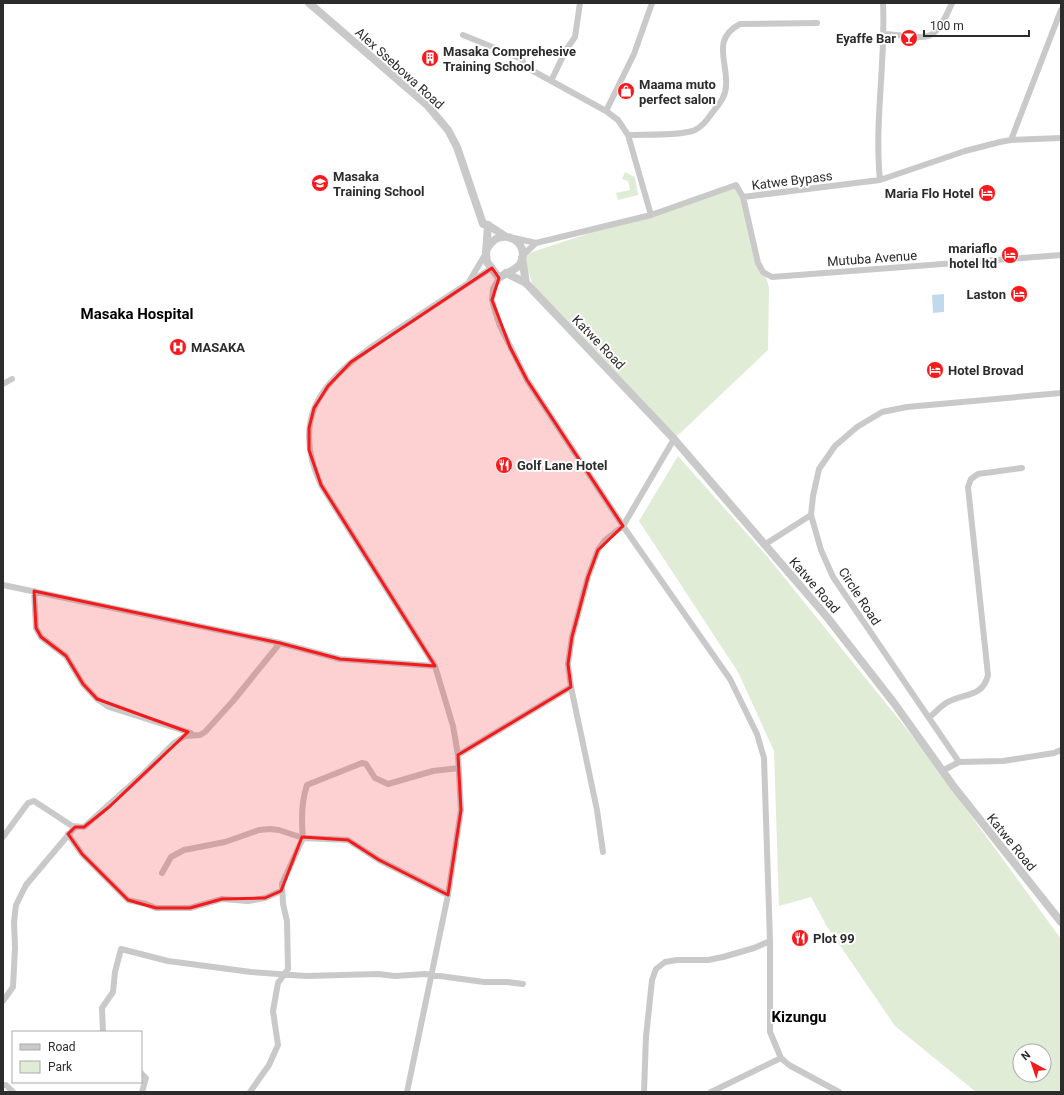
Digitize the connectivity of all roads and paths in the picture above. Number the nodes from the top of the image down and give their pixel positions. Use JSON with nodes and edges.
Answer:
{"nodes":[{"id":1,"x":310,"y":3,"type":"edge"},
{"id":2,"x":580,"y":3,"type":"edge"},
{"id":3,"x":652,"y":3,"type":"edge"},
{"id":4,"x":883,"y":3,"type":"edge"},
{"id":5,"x":952,"y":3,"type":"edge"},
{"id":6,"x":1061,"y":10,"type":"edge"},
{"id":7,"x":817,"y":23,"type":"dead end"},
{"id":8,"x":885,"y":34,"type":"junction"},
{"id":9,"x":463,"y":35,"type":"dead end"},
{"id":10,"x":551,"y":81,"type":"junction"},
{"id":11,"x":606,"y":111,"type":"junction"},
{"id":12,"x":628,"y":135,"type":"junction"},
{"id":13,"x":1061,"y":138,"type":"edge"},
{"id":14,"x":1011,"y":140,"type":"junction"},
{"id":15,"x":880,"y":180,"type":"junction"},
{"id":16,"x":743,"y":197,"type":"junction"},
{"id":17,"x":651,"y":215,"type":"junction"},
{"id":18,"x":488,"y":224,"type":"junction"},
{"id":19,"x":505,"y":236,"type":"junction"},
{"id":20,"x":513,"y":238,"type":"junction"},
{"id":21,"x":536,"y":243,"type":"junction"},
{"id":22,"x":486,"y":252,"type":"junction"},
{"id":23,"x":1061,"y":255,"type":"edge"},
{"id":24,"x":522,"y":256,"type":"junction"},
{"id":25,"x":492,"y":268,"type":"junction"},
{"id":26,"x":506,"y":273,"type":"junction"},
{"id":27,"x":499,"y":278,"type":"junction"},
{"id":28,"x":470,"y":282,"type":"junction"},
{"id":29,"x":526,"y":283,"type":"junction"},
{"id":30,"x":12,"y":379,"type":"dead end"},
{"id":31,"x":3,"y":384,"type":"edge"},
{"id":32,"x":1061,"y":393,"type":"edge"},
{"id":33,"x":674,"y":439,"type":"junction"},
{"id":34,"x":1022,"y":468,"type":"dead end"},
{"id":35,"x":811,"y":515,"type":"junction"},
{"id":36,"x":623,"y":526,"type":"junction"},
{"id":37,"x":764,"y":545,"type":"junction"},
{"id":38,"x":3,"y":585,"type":"edge"},
{"id":39,"x":34,"y":591,"type":"junction"},
{"id":40,"x":280,"y":643,"type":"junction"},
{"id":41,"x":435,"y":666,"type":"junction"},
{"id":42,"x":571,"y":687,"type":"junction"},
{"id":43,"x":929,"y":718,"type":"junction"},
{"id":44,"x":196,"y":735,"type":"junction"},
{"id":45,"x":1061,"y":750,"type":"edge"},
{"id":46,"x":458,"y":755,"type":"junction"},
{"id":47,"x":959,"y":762,"type":"junction"},
{"id":48,"x":459,"y":768,"type":"junction"},
{"id":49,"x":942,"y":771,"type":"junction"},
{"id":50,"x":75,"y":827,"type":"junction"},
{"id":51,"x":68,"y":834,"type":"junction"},
{"id":52,"x":291,"y":834,"type":"junction"},
{"id":53,"x":3,"y":837,"type":"edge"},
{"id":54,"x":303,"y":838,"type":"junction"},
{"id":55,"x":298,"y":846,"type":"junction"},
{"id":56,"x":603,"y":852,"type":"dead end"},
{"id":57,"x":162,"y":873,"type":"dead end"},
{"id":58,"x":281,"y":891,"type":"junction"},
{"id":59,"x":448,"y":895,"type":"junction"},
{"id":60,"x":1061,"y":922,"type":"edge"},
{"id":61,"x":770,"y":941,"type":"junction"},
{"id":62,"x":285,"y":974,"type":"junction"},
{"id":63,"x":431,"y":976,"type":"junction"},
{"id":64,"x":523,"y":984,"type":"dead end"},
{"id":65,"x":3,"y":1001,"type":"edge"},
{"id":66,"x":103,"y":1031,"type":"edge"},
{"id":67,"x":781,"y":1058,"type":"junction"},
{"id":68,"x":142,"y":1074,"type":"edge"},
{"id":69,"x":3,"y":1085,"type":"edge"},
{"id":70,"x":13,"y":1092,"type":"edge"},
{"id":71,"x":142,"y":1092,"type":"edge"},
{"id":72,"x":250,"y":1092,"type":"edge"},
{"id":73,"x":407,"y":1092,"type":"edge"},
{"id":74,"x":644,"y":1092,"type":"edge"},
{"id":75,"x":711,"y":1092,"type":"edge"},
{"id":76,"x":839,"y":1092,"type":"edge"}],
"edges":[{"from":1,"to":18,"type":"street","name":"Alex Ssebowa Road"},
{"from":2,"to":10,"type":"street"},
{"from":3,"to":11,"type":"street"},
{"from":4,"to":8,"type":"street"},
{"from":5,"to":8,"type":"street"},
{"from":6,"to":14,"type":"street"},
{"from":7,"to":12,"type":"street"},
{"from":8,"to":15,"type":"street"},
{"from":9,"to":10,"type":"street"},
{"from":10,"to":11,"type":"street"},
{"from":11,"to":12,"type":"street"},
{"from":12,"to":17,"type":"street"},
{"from":13,"to":14,"type":"street","name":"Katwe Bypass"},
{"from":14,"to":15,"type":"street","name":"Katwe Bypass"},
{"from":15,"to":16,"type":"street","name":"Katwe Bypass"},
{"from":16,"to":17,"type":"street","name":"Katwe Bypass"},
{"from":16,"to":23,"type":"street","name":"Mutuba Avenue"},
{"from":17,"to":21,"type":"street","name":"Katwe Bypass"},
{"from":18,"to":19,"type":"street"},
{"from":18,"to":22,"type":"street"},
{"from":19,"to":20,"type":"street"},
{"from":19,"to":22,"type":"street"},
{"from":20,"to":21,"type":"street","name":"Katwe Bypass"},
{"from":20,"to":24,"type":"street"},
{"from":21,"to":24,"type":"street","name":"Katwe Bypass"},
{"from":22,"to":25,"type":"street"},
{"from":22,"to":28,"type":"street"},
{"from":24,"to":26,"type":"street"},
{"from":24,"to":29,"type":"street"},
{"from":25,"to":27,"type":"street"},
{"from":25,"to":28,"type":"street"},
{"from":26,"to":27,"type":"street"},
{"from":26,"to":29,"type":"street","name":"Katwe Road"},
{"from":27,"to":36,"type":"street"},
{"from":28,"to":41,"type":"street"},
{"from":29,"to":33,"type":"street","name":"Katwe Road"},
{"from":30,"to":31,"type":"street"},
{"from":32,"to":35,"type":"street","name":"Circle Road"},
{"from":33,"to":36,"type":"street"},
{"from":33,"to":37,"type":"street","name":"Katwe Road"},
{"from":34,"to":43,"type":"street"},
{"from":35,"to":37,"type":"street"},
{"from":35,"to":43,"type":"street","name":"Circle Road"},
{"from":36,"to":42,"type":"street"},
{"from":36,"to":61,"type":"street"},
{"from":37,"to":49,"type":"street","name":"Katwe Road"},
{"from":38,"to":39,"type":"street"},
{"from":39,"to":40,"type":"street"},
{"from":39,"to":44,"type":"street"},
{"from":40,"to":41,"type":"street"},
{"from":40,"to":44,"type":"street"},
{"from":41,"to":46,"type":"street"},
{"from":42,"to":46,"type":"street"},
{"from":42,"to":56,"type":"street"},
{"from":43,"to":47,"type":"street","name":"Circle Road"},
{"from":44,"to":50,"type":"street"},
{"from":45,"to":47,"type":"street"},
{"from":46,"to":48,"type":"street"},
{"from":47,"to":49,"type":"street"},
{"from":48,"to":54,"type":"street"},
{"from":48,"to":59,"type":"street"},
{"from":49,"to":60,"type":"street","name":"Katwe Road"},
{"from":50,"to":51,"type":"street"},
{"from":50,"to":53,"type":"street"},
{"from":51,"to":58,"type":"street"},
{"from":51,"to":65,"type":"street"},
{"from":52,"to":54,"type":"street"},
{"from":52,"to":55,"type":"street"},
{"from":52,"to":57,"type":"street"},
{"from":54,"to":55,"type":"street"},
{"from":54,"to":59,"type":"street"},
{"from":55,"to":58,"type":"street"},
{"from":58,"to":62,"type":"street"},
{"from":59,"to":63,"type":"street"},
{"from":61,"to":67,"type":"street"},
{"from":61,"to":74,"type":"street"},
{"from":62,"to":63,"type":"street"},
{"from":62,"to":66,"type":"street"},
{"from":62,"to":72,"type":"street"},
{"from":63,"to":64,"type":"street"},
{"from":63,"to":73,"type":"street"},
{"from":67,"to":75,"type":"street"},
{"from":67,"to":76,"type":"street"},
{"from":68,"to":71,"type":"street"},
{"from":69,"to":70,"type":"street"}]}
